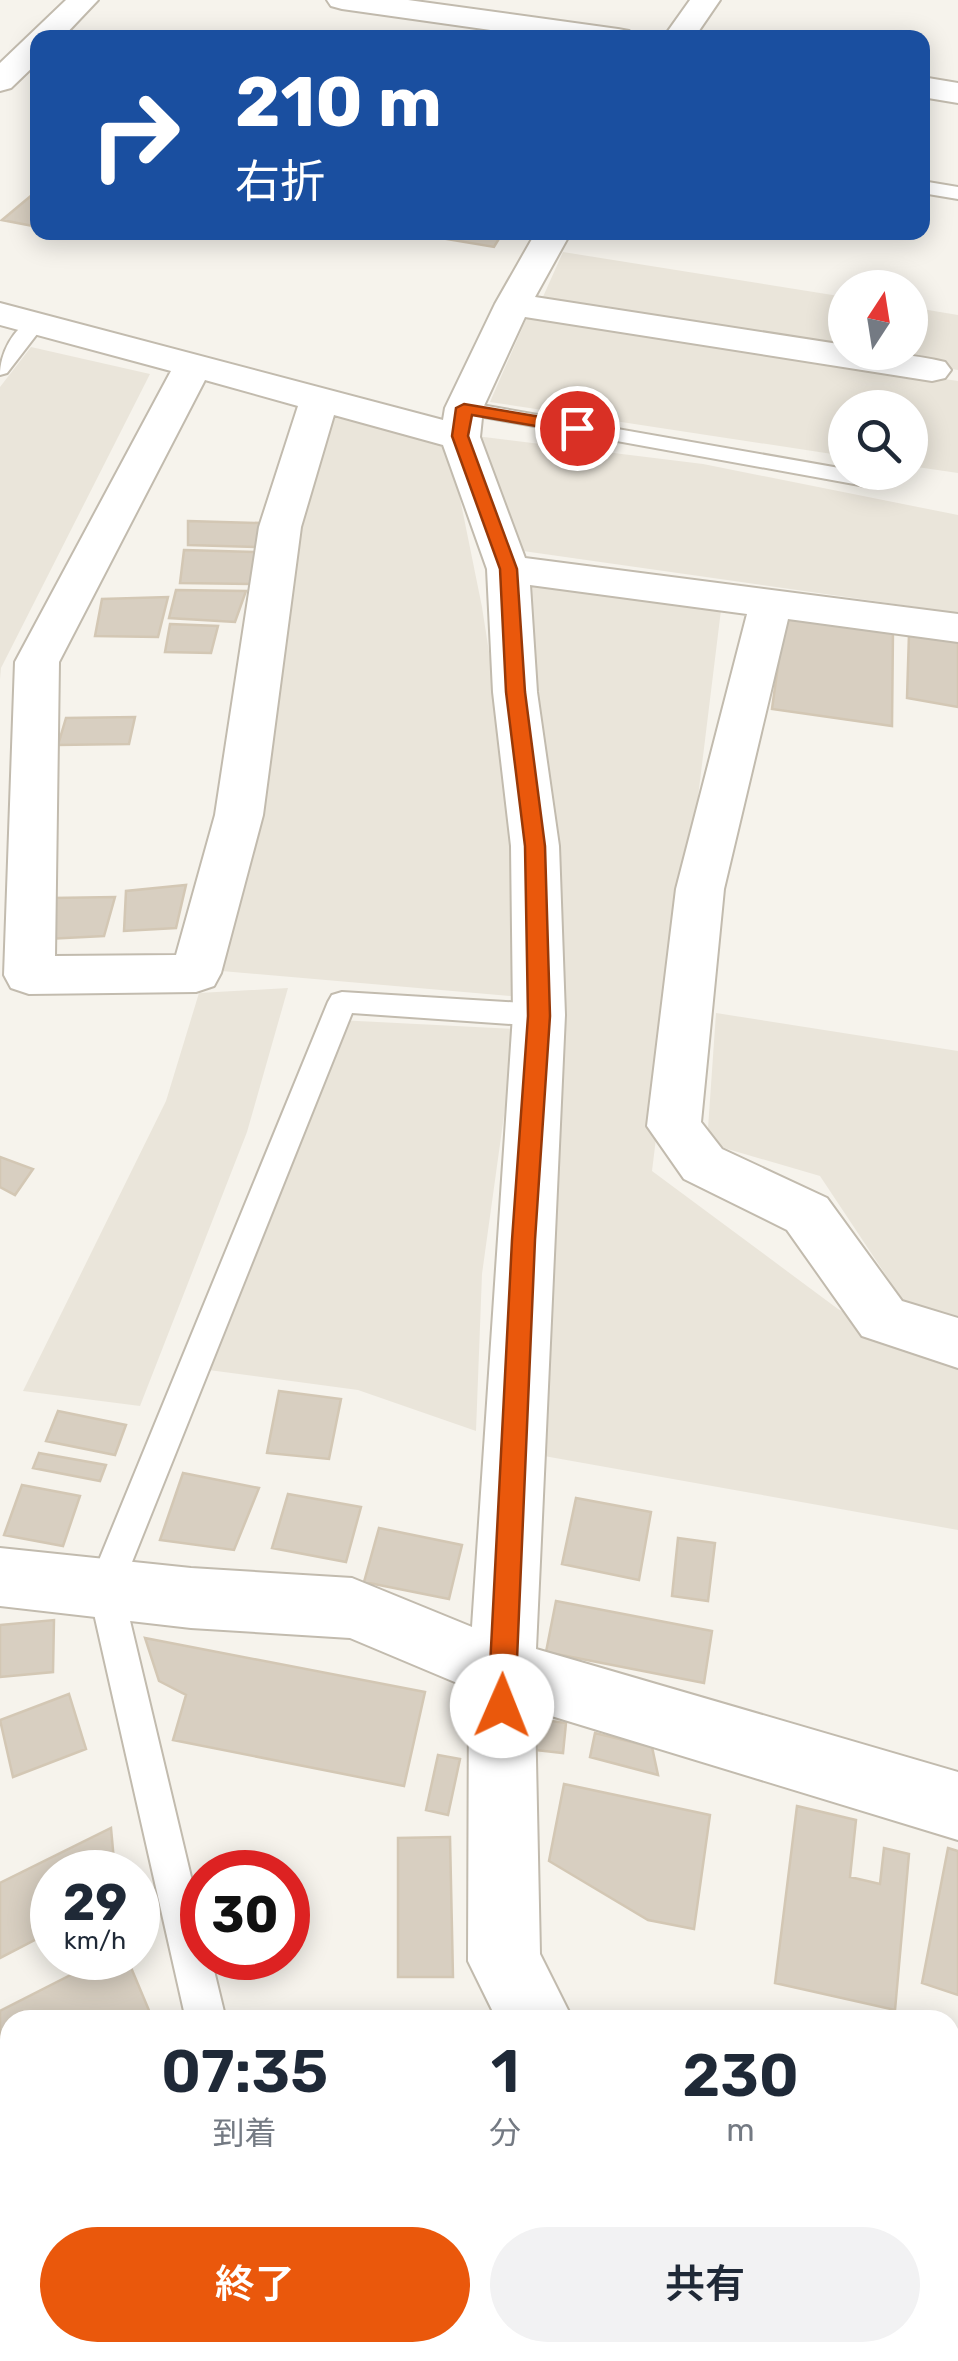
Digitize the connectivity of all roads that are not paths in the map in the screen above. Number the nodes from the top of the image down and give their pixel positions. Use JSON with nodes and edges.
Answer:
{"nodes":[{"id":1,"x":83,"y":0,"type":"edge"},
{"id":2,"x":342,"y":0,"type":"edge"},
{"id":3,"x":705,"y":0,"type":"edge"},
{"id":4,"x":52,"y":30,"type":"edge"},
{"id":5,"x":560,"y":30,"type":"edge"},
{"id":6,"x":684,"y":30,"type":"edge"},
{"id":7,"x":30,"y":52,"type":"edge"},
{"id":8,"x":0,"y":81,"type":"edge"},
{"id":9,"x":930,"y":87,"type":"edge"},
{"id":10,"x":958,"y":92,"type":"edge"},
{"id":11,"x":930,"y":188,"type":"edge"},
{"id":12,"x":958,"y":194,"type":"edge"},
{"id":13,"x":549,"y":240,"type":"edge"},
{"id":14,"x":513,"y":304,"type":"junction"},
{"id":15,"x":17,"y":319,"type":"edge"},
{"id":16,"x":192,"y":366,"type":"junction"},
{"id":17,"x":0,"y":369,"type":"edge"},
{"id":18,"x":932,"y":370,"type":"dead end"},
{"id":19,"x":319,"y":402,"type":"junction"},
{"id":20,"x":462,"y":422,"type":"junction"},
{"id":21,"x":828,"y":474,"type":"edge"},
{"id":22,"x":508,"y":569,"type":"junction"},
{"id":23,"x":771,"y":602,"type":"junction"},
{"id":24,"x":958,"y":628,"type":"edge"},
{"id":25,"x":539,"y":1016,"type":"junction"},
{"id":26,"x":958,"y":1343,"type":"edge"},
{"id":27,"x":0,"y":1577,"type":"edge"},
{"id":28,"x":106,"y":1587,"type":"junction"},
{"id":29,"x":502,"y":1670,"type":"junction"},
{"id":30,"x":958,"y":1806,"type":"edge"},
{"id":31,"x":204,"y":2010,"type":"edge"},
{"id":32,"x":531,"y":2010,"type":"edge"}],
"edges":[{"from":1,"to":4,"type":"street"},
{"from":2,"to":5,"type":"street"},
{"from":3,"to":6,"type":"street"},
{"from":7,"to":8,"type":"street"},
{"from":9,"to":10,"type":"street"},
{"from":11,"to":12,"type":"lane"},
{"from":13,"to":14,"type":"street"},
{"from":14,"to":18,"type":"street"},
{"from":14,"to":20,"type":"street"},
{"from":15,"to":16,"type":"street"},
{"from":15,"to":17,"type":"lane"},
{"from":16,"to":19,"type":"street"},
{"from":16,"to":19,"type":"street"},
{"from":19,"to":20,"type":"street"},
{"from":20,"to":21,"type":"lane"},
{"from":20,"to":22,"type":"street"},
{"from":22,"to":23,"type":"street"},
{"from":22,"to":25,"type":"street"},
{"from":23,"to":24,"type":"street"},
{"from":23,"to":26,"type":"street"},
{"from":25,"to":28,"type":"lane"},
{"from":25,"to":29,"type":"street"},
{"from":27,"to":28,"type":"street"},
{"from":28,"to":29,"type":"street"},
{"from":28,"to":31,"type":"lane"},
{"from":29,"to":30,"type":"street"},
{"from":29,"to":32,"type":"street"}]}
